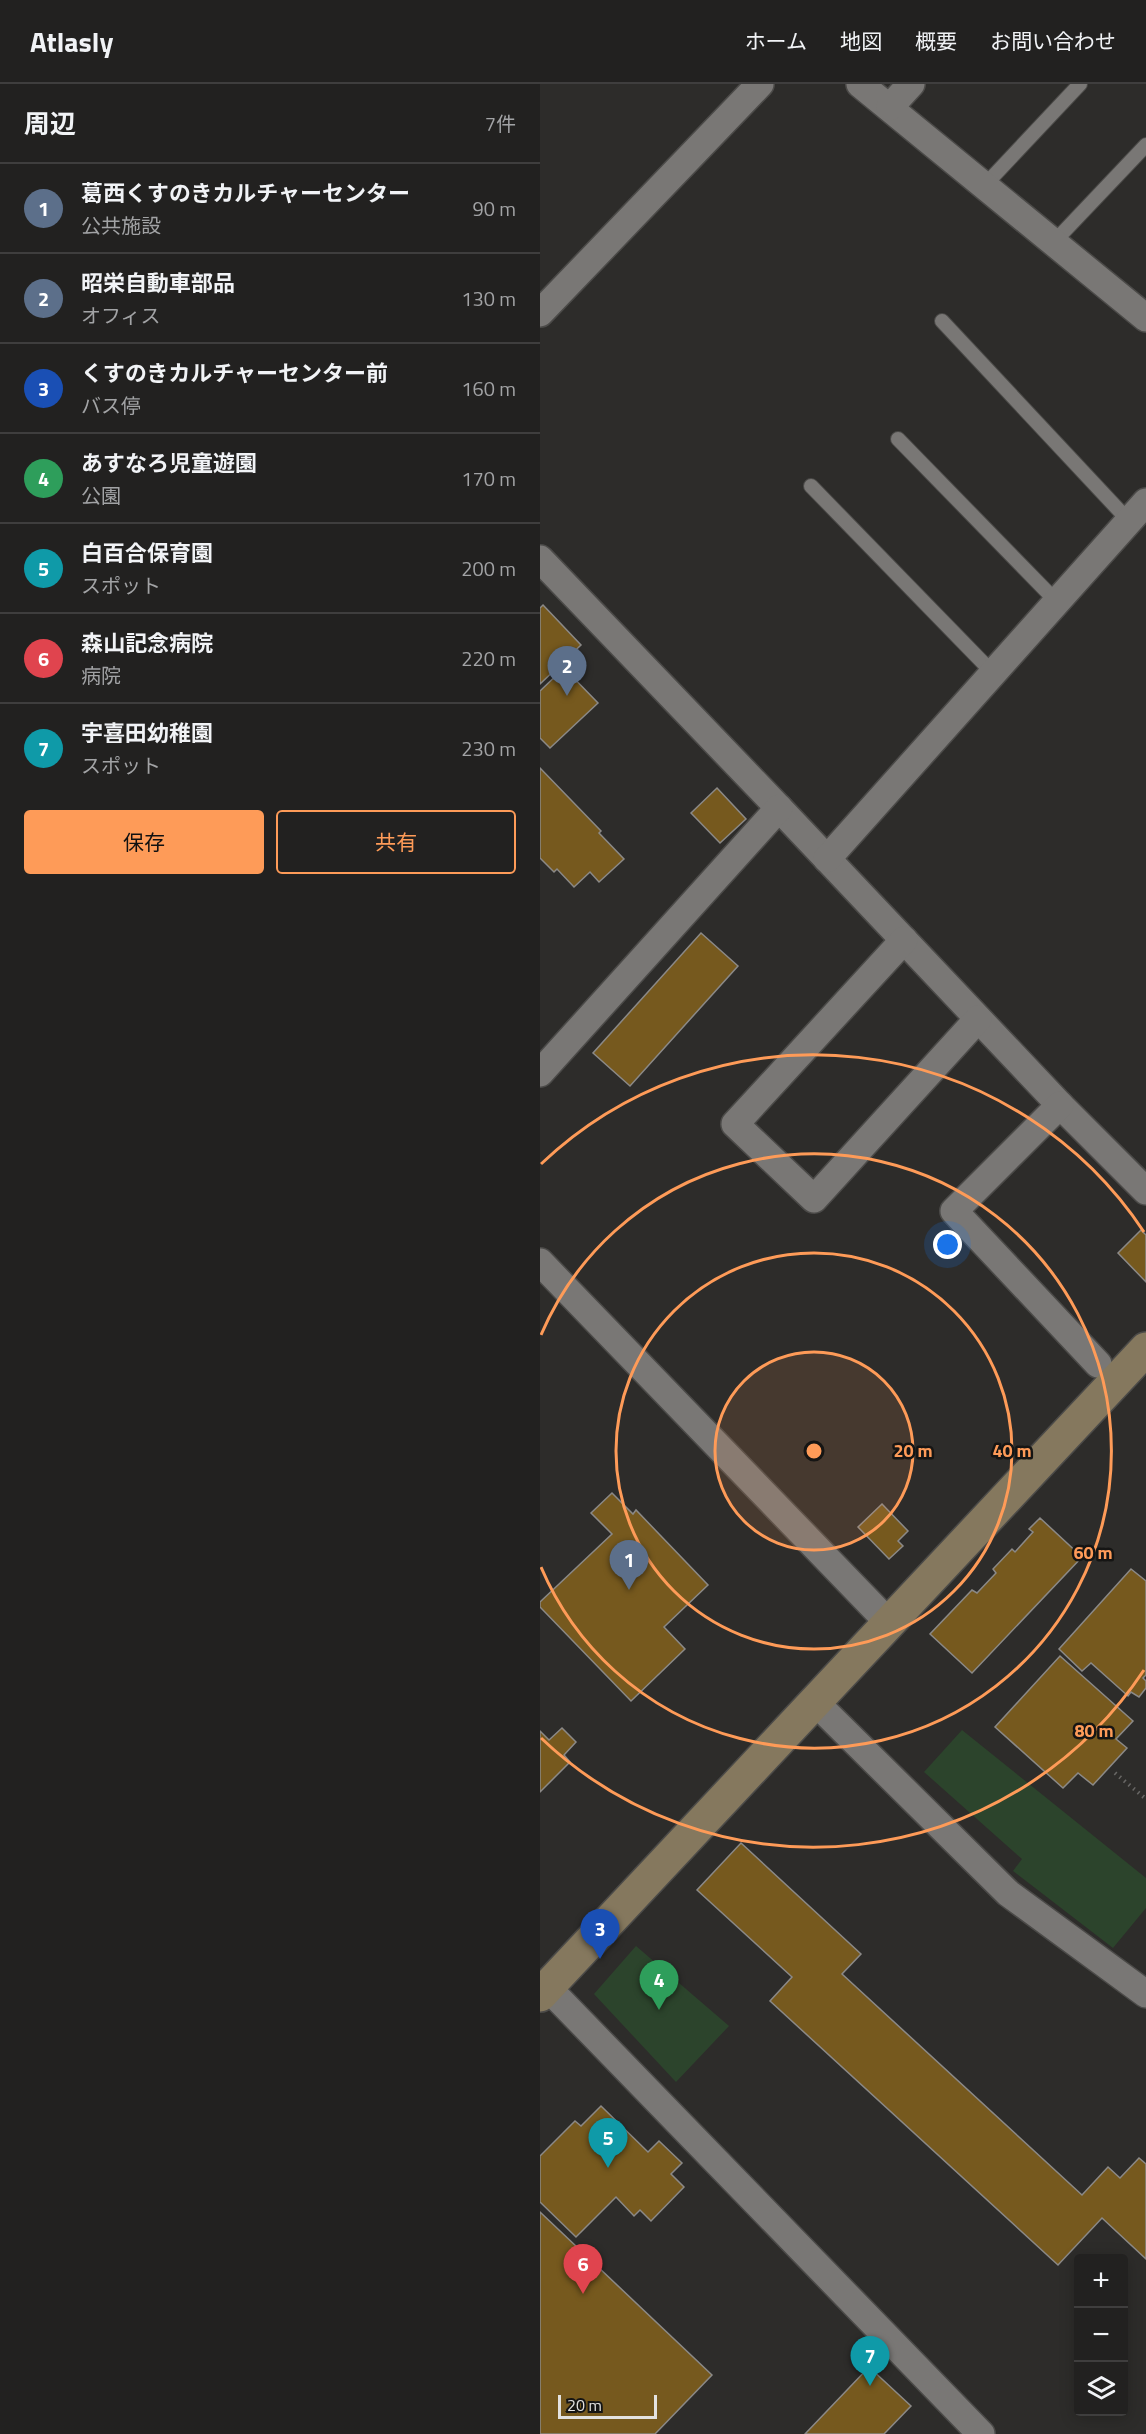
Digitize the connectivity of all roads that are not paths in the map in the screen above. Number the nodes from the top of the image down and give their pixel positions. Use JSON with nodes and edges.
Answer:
{"nodes":[{"id":1,"x":760,"y":84,"type":"edge"},
{"id":2,"x":860,"y":84,"type":"edge"},
{"id":3,"x":912,"y":84,"type":"edge"},
{"id":4,"x":1080,"y":84,"type":"edge"},
{"id":5,"x":890,"y":107,"type":"junction"},
{"id":6,"x":1146,"y":145,"type":"edge"},
{"id":7,"x":985,"y":185,"type":"junction"},
{"id":8,"x":1054,"y":242,"type":"junction"},
{"id":9,"x":540,"y":313,"type":"edge"},
{"id":10,"x":1146,"y":318,"type":"edge"},
{"id":11,"x":942,"y":321,"type":"dead end"},
{"id":12,"x":898,"y":439,"type":"dead end"},
{"id":13,"x":812,"y":486,"type":"dead end"},
{"id":14,"x":1138,"y":512,"type":"edge"},
{"id":15,"x":540,"y":559,"type":"edge"},
{"id":16,"x":1057,"y":602,"type":"junction"},
{"id":17,"x":993,"y":674,"type":"junction"},
{"id":18,"x":779,"y":808,"type":"junction"},
{"id":19,"x":827,"y":859,"type":"junction"},
{"id":20,"x":904,"y":940,"type":"junction"},
{"id":21,"x":978,"y":1019,"type":"junction"},
{"id":22,"x":540,"y":1073,"type":"edge"},
{"id":23,"x":1060,"y":1106,"type":"junction"},
{"id":24,"x":1146,"y":1191,"type":"edge"},
{"id":25,"x":540,"y":1262,"type":"edge"},
{"id":26,"x":1146,"y":1349,"type":"edge"},
{"id":27,"x":1098,"y":1364,"type":"dead end"},
{"id":28,"x":889,"y":1623,"type":"junction"},
{"id":29,"x":815,"y":1702,"type":"junction"},
{"id":30,"x":544,"y":1991,"type":"edge"},
{"id":31,"x":1146,"y":1994,"type":"edge"},
{"id":32,"x":981,"y":2434,"type":"edge"}],
"edges":[{"from":1,"to":9,"type":"street"},
{"from":2,"to":5,"type":"street"},
{"from":3,"to":5,"type":"street"},
{"from":4,"to":7,"type":"lane"},
{"from":5,"to":7,"type":"street"},
{"from":6,"to":8,"type":"lane"},
{"from":7,"to":8,"type":"street"},
{"from":8,"to":10,"type":"street"},
{"from":11,"to":14,"type":"lane"},
{"from":12,"to":16,"type":"lane"},
{"from":13,"to":17,"type":"lane"},
{"from":14,"to":16,"type":"street"},
{"from":15,"to":18,"type":"street"},
{"from":16,"to":17,"type":"street"},
{"from":17,"to":19,"type":"street"},
{"from":18,"to":19,"type":"street"},
{"from":18,"to":22,"type":"street"},
{"from":19,"to":20,"type":"street"},
{"from":20,"to":21,"type":"street"},
{"from":20,"to":21,"type":"street"},
{"from":21,"to":23,"type":"street"},
{"from":23,"to":24,"type":"street"},
{"from":23,"to":27,"type":"street"},
{"from":25,"to":28,"type":"street"},
{"from":26,"to":28,"type":"street"},
{"from":28,"to":29,"type":"street"},
{"from":29,"to":30,"type":"street"},
{"from":29,"to":31,"type":"street"},
{"from":30,"to":32,"type":"street"}]}
